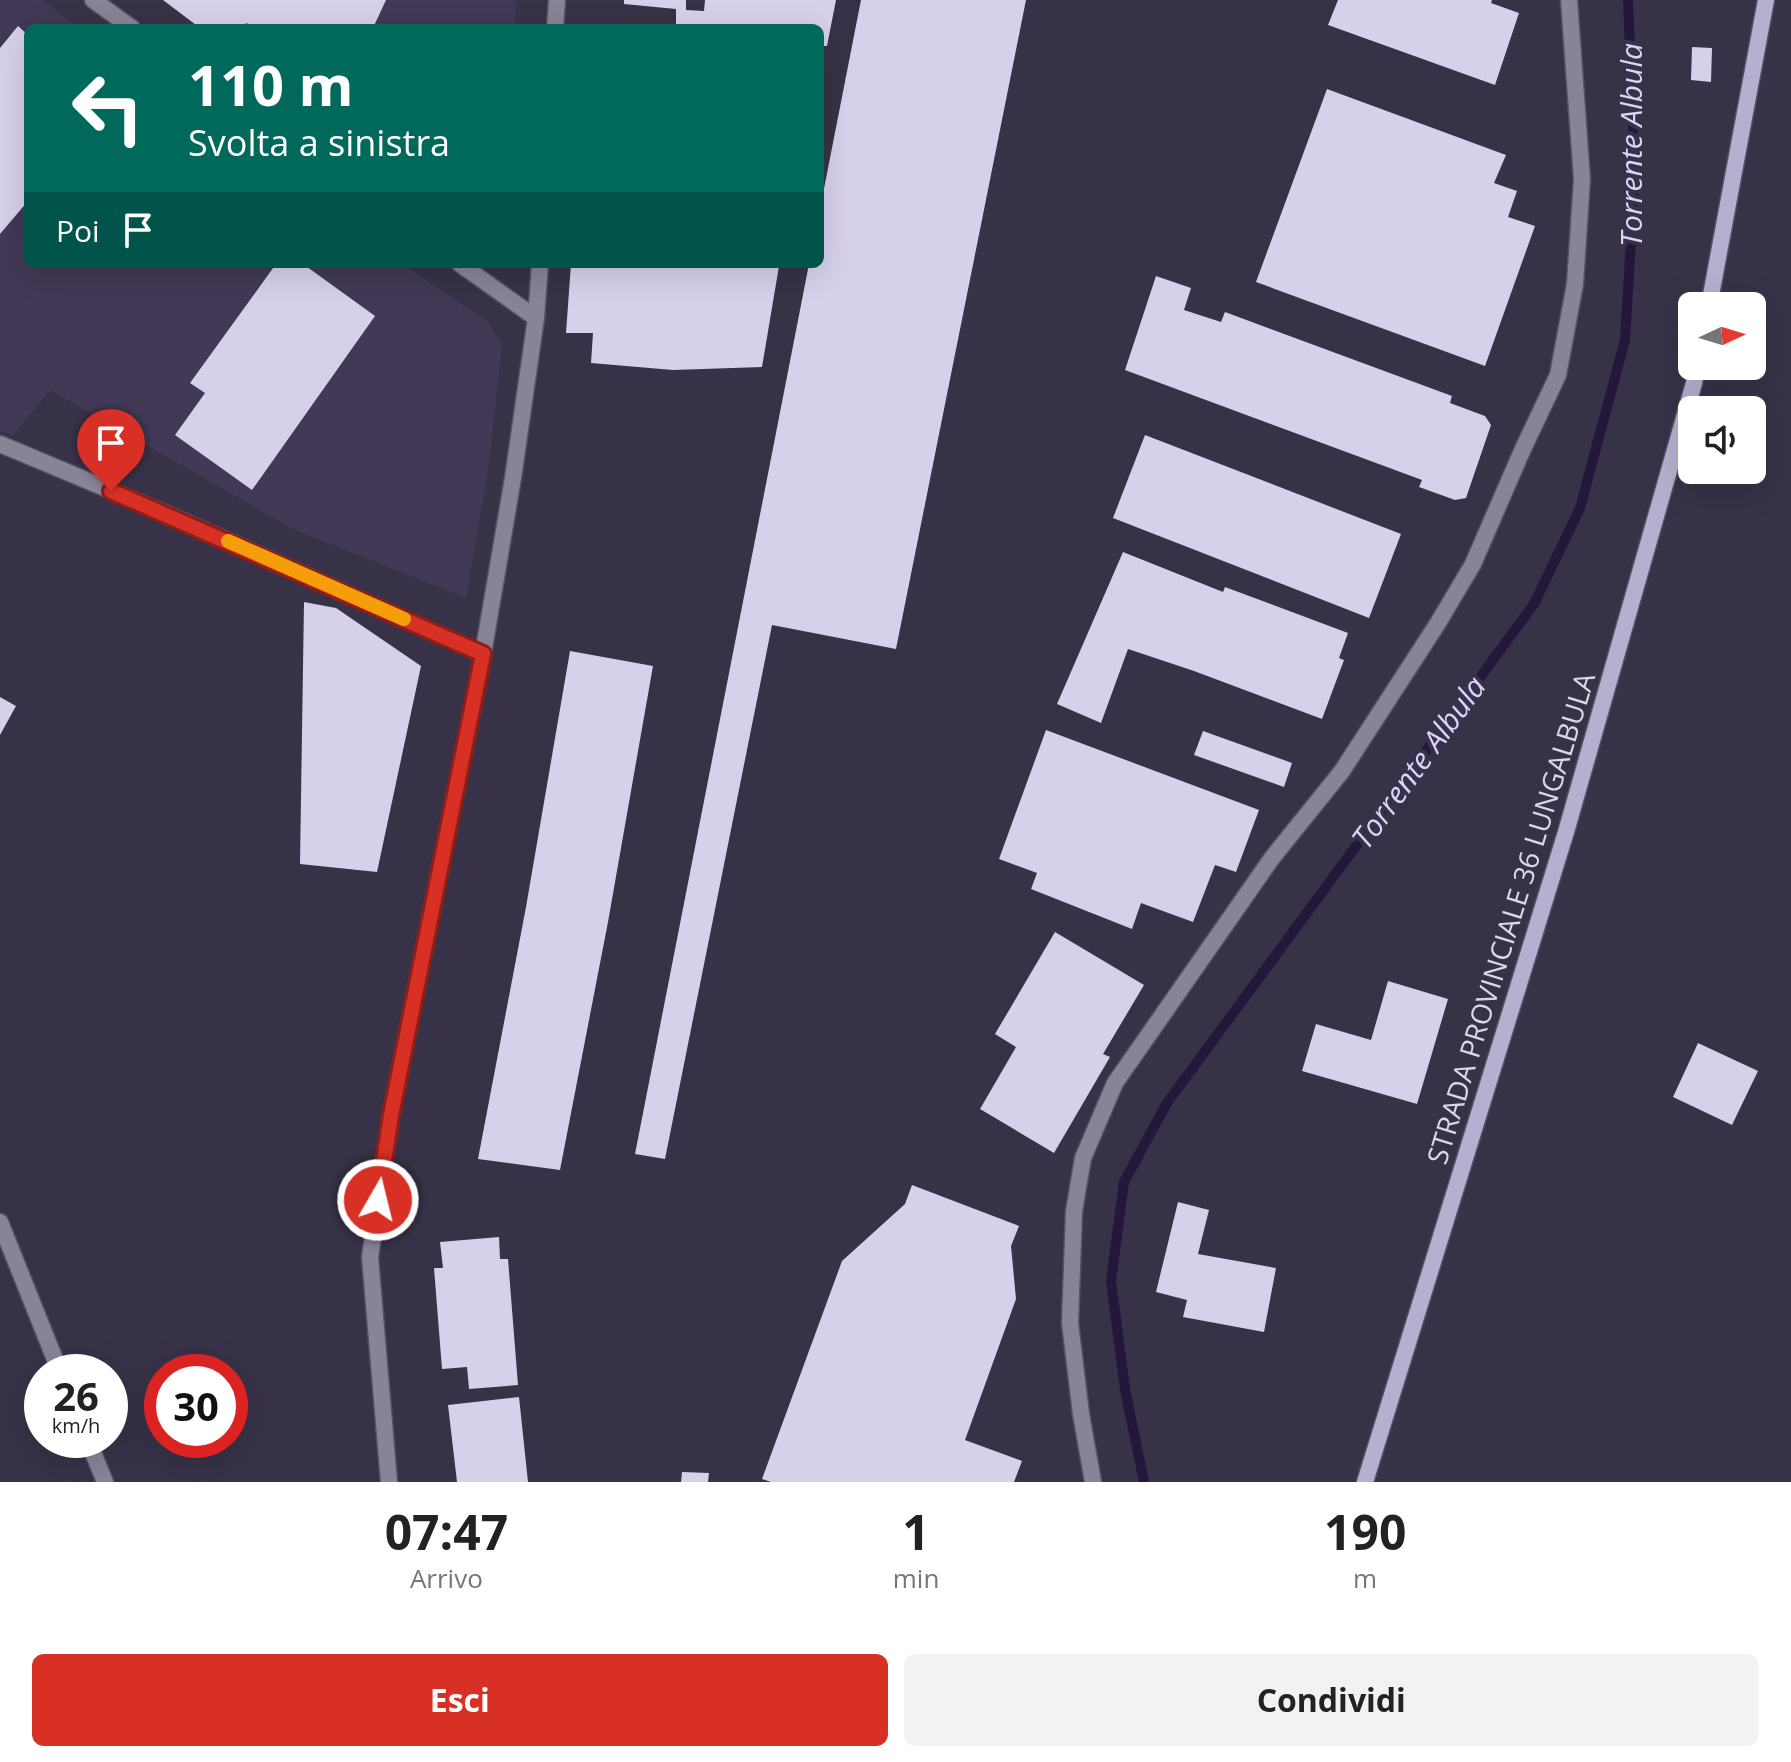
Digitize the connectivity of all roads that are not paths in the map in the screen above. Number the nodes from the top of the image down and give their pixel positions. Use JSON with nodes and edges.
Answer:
{"nodes":[{"id":1,"x":93,"y":0,"type":"edge"},
{"id":2,"x":557,"y":0,"type":"edge"},
{"id":3,"x":1569,"y":0,"type":"edge"},
{"id":4,"x":1766,"y":0,"type":"edge"},
{"id":5,"x":126,"y":24,"type":"edge"},
{"id":6,"x":555,"y":24,"type":"edge"},
{"id":7,"x":466,"y":268,"type":"edge"},
{"id":8,"x":540,"y":268,"type":"edge"},
{"id":9,"x":1712,"y":292,"type":"edge"},
{"id":10,"x":536,"y":318,"type":"junction"},
{"id":11,"x":1694,"y":380,"type":"edge"},
{"id":12,"x":0,"y":444,"type":"edge"},
{"id":13,"x":483,"y":654,"type":"junction"},
{"id":14,"x":0,"y":1222,"type":"edge"},
{"id":15,"x":53,"y":1354,"type":"edge"},
{"id":16,"x":95,"y":1458,"type":"edge"},
{"id":17,"x":105,"y":1482,"type":"edge"},
{"id":18,"x":389,"y":1482,"type":"edge"},
{"id":19,"x":1093,"y":1482,"type":"edge"},
{"id":20,"x":1365,"y":1482,"type":"edge"}],
"edges":[{"from":1,"to":5,"type":"street"},
{"from":2,"to":6,"type":"street"},
{"from":3,"to":19,"type":"street"},
{"from":4,"to":9,"type":"main road"},
{"from":7,"to":10,"type":"street"},
{"from":8,"to":10,"type":"street"},
{"from":10,"to":13,"type":"street"},
{"from":11,"to":20,"type":"main road","name":"STRADA PROVINCIALE 36 LUNGALBULA"},
{"from":12,"to":13,"type":"street"},
{"from":13,"to":18,"type":"street"},
{"from":14,"to":15,"type":"street"},
{"from":16,"to":17,"type":"street"}]}
